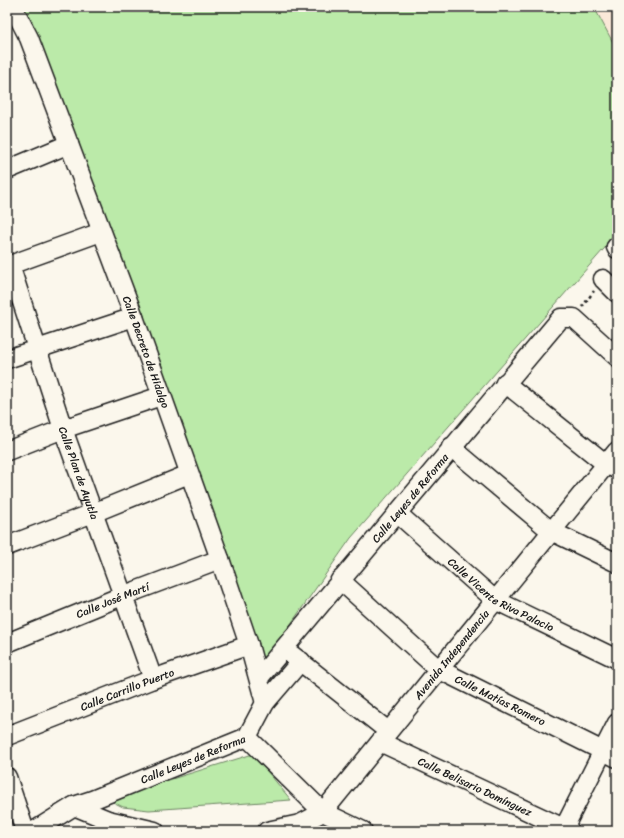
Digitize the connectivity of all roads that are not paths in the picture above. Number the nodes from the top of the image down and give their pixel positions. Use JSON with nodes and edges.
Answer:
{"nodes":[{"id":1,"x":13,"y":7,"type":"edge"},
{"id":2,"x":69,"y":144,"type":"junction"},
{"id":3,"x":7,"y":170,"type":"edge"},
{"id":4,"x":101,"y":232,"type":"junction"},
{"id":5,"x":8,"y":266,"type":"edge"},
{"id":6,"x":603,"y":279,"type":"road end"},
{"id":7,"x":617,"y":293,"type":"edge"},
{"id":8,"x":134,"y":317,"type":"junction"},
{"id":9,"x":37,"y":348,"type":"junction"},
{"id":10,"x":617,"y":357,"type":"edge"},
{"id":11,"x":7,"y":359,"type":"edge"},
{"id":12,"x":505,"y":383,"type":"junction"},
{"id":13,"x":161,"y":396,"type":"junction"},
{"id":14,"x":63,"y":429,"type":"junction"},
{"id":15,"x":451,"y":448,"type":"junction"},
{"id":16,"x":7,"y":451,"type":"edge"},
{"id":17,"x":613,"y":462,"type":"edge"},
{"id":18,"x":189,"y":474,"type":"junction"},
{"id":19,"x":93,"y":513,"type":"junction"},
{"id":20,"x":397,"y":513,"type":"junction"},
{"id":21,"x":551,"y":531,"type":"junction"},
{"id":22,"x":7,"y":546,"type":"edge"},
{"id":23,"x":220,"y":559,"type":"junction"},
{"id":24,"x":617,"y":564,"type":"edge"},
{"id":25,"x":340,"y":580,"type":"junction"},
{"id":26,"x":122,"y":596,"type":"junction"},
{"id":27,"x":495,"y":600,"type":"junction"},
{"id":28,"x":7,"y":643,"type":"edge"},
{"id":29,"x":249,"y":645,"type":"junction"},
{"id":30,"x":284,"y":648,"type":"junction"},
{"id":31,"x":617,"y":659,"type":"edge"},
{"id":32,"x":301,"y":662,"type":"junction"},
{"id":33,"x":438,"y":670,"type":"junction"},
{"id":34,"x":259,"y":678,"type":"junction"},
{"id":35,"x":153,"y":679,"type":"junction"},
{"id":36,"x":265,"y":703,"type":"junction"},
{"id":37,"x":617,"y":723,"type":"edge"},
{"id":38,"x":7,"y":736,"type":"edge"},
{"id":39,"x":384,"y":736,"type":"junction"},
{"id":40,"x":247,"y":737,"type":"junction"},
{"id":41,"x":610,"y":755,"type":"edge"},
{"id":42,"x":7,"y":777,"type":"edge"},
{"id":43,"x":74,"y":806,"type":"junction"},
{"id":44,"x":323,"y":812,"type":"junction"},
{"id":45,"x":567,"y":829,"type":"edge"},
{"id":46,"x":25,"y":831,"type":"edge"},
{"id":47,"x":34,"y":831,"type":"edge"},
{"id":48,"x":155,"y":831,"type":"edge"},
{"id":49,"x":267,"y":831,"type":"edge"},
{"id":50,"x":363,"y":831,"type":"edge"}],
"edges":[{"from":1,"to":2,"type":"street","name":"Calle Decreto de Hidalgo"},
{"from":2,"to":3,"type":"street"},
{"from":2,"to":4,"type":"street","name":"Calle Decreto de Hidalgo"},
{"from":4,"to":5,"type":"street"},
{"from":4,"to":8,"type":"street","name":"Calle Decreto de Hidalgo"},
{"from":5,"to":9,"type":"street","name":"Calle Plan de Ayutla"},
{"from":6,"to":7,"type":"street"},
{"from":8,"to":9,"type":"street"},
{"from":8,"to":13,"type":"street","name":"Calle Decreto de Hidalgo"},
{"from":9,"to":11,"type":"street"},
{"from":9,"to":14,"type":"street","name":"Calle Plan de Ayutla"},
{"from":10,"to":12,"type":"street","name":"Calle Leyes de Reforma"},
{"from":12,"to":15,"type":"street","name":"Calle Leyes de Reforma"},
{"from":12,"to":17,"type":"street"},
{"from":13,"to":14,"type":"street"},
{"from":13,"to":18,"type":"street","name":"Calle Decreto de Hidalgo"},
{"from":14,"to":16,"type":"street"},
{"from":14,"to":19,"type":"street","name":"Calle Plan de Ayutla"},
{"from":15,"to":20,"type":"street","name":"Calle Leyes de Reforma"},
{"from":15,"to":21,"type":"street"},
{"from":17,"to":21,"type":"street","name":"Avenida Independencia"},
{"from":18,"to":19,"type":"street"},
{"from":18,"to":23,"type":"street","name":"Calle Decreto de Hidalgo"},
{"from":19,"to":22,"type":"street"},
{"from":19,"to":26,"type":"street","name":"Calle Plan de Ayutla"},
{"from":20,"to":25,"type":"street","name":"Calle Leyes de Reforma"},
{"from":20,"to":27,"type":"street","name":"Calle Vicente Riva Palacio"},
{"from":21,"to":24,"type":"street"},
{"from":21,"to":27,"type":"street","name":"Avenida Independencia"},
{"from":23,"to":26,"type":"street","name":"Calle José Martí"},
{"from":23,"to":29,"type":"street","name":"Calle Decreto de Hidalgo"},
{"from":25,"to":30,"type":"street","name":"Calle Leyes de Reforma"},
{"from":25,"to":33,"type":"street","name":"Calle Matías Romero"},
{"from":26,"to":28,"type":"street","name":"Calle José Martí"},
{"from":26,"to":35,"type":"street","name":"Calle Plan de Ayutla"},
{"from":27,"to":31,"type":"street","name":"Calle Vicente Riva Palacio"},
{"from":27,"to":33,"type":"street","name":"Avenida Independencia"},
{"from":29,"to":34,"type":"street","name":"Calle Decreto de Hidalgo"},
{"from":29,"to":35,"type":"street","name":"Calle Carrillo Puerto"},
{"from":30,"to":32,"type":"street","name":"Calle Belisario Domínguez"},
{"from":30,"to":34,"type":"street","name":"Calle Leyes de Reforma"},
{"from":32,"to":36,"type":"street","name":"Calle Leyes de Reforma"},
{"from":32,"to":39,"type":"street","name":"Calle Belisario Domínguez"},
{"from":33,"to":39,"type":"street","name":"Avenida Independencia"},
{"from":33,"to":41,"type":"street","name":"Calle Matías Romero"},
{"from":34,"to":36,"type":"street","name":"Calle Decreto de Hidalgo"},
{"from":35,"to":38,"type":"street","name":"Calle Carrillo Puerto"},
{"from":36,"to":40,"type":"street","name":"Calle Leyes de Reforma"},
{"from":37,"to":41,"type":"street"},
{"from":39,"to":44,"type":"street","name":"Avenida Independencia"},
{"from":39,"to":45,"type":"street","name":"Calle Belisario Domínguez"},
{"from":40,"to":43,"type":"street","name":"Calle Leyes de Reforma"},
{"from":40,"to":44,"type":"street"},
{"from":41,"to":45,"type":"street"},
{"from":42,"to":46,"type":"street"},
{"from":43,"to":47,"type":"street"},
{"from":43,"to":48,"type":"street"},
{"from":44,"to":49,"type":"street","name":"Avenida Independencia"},
{"from":44,"to":50,"type":"street"}]}
